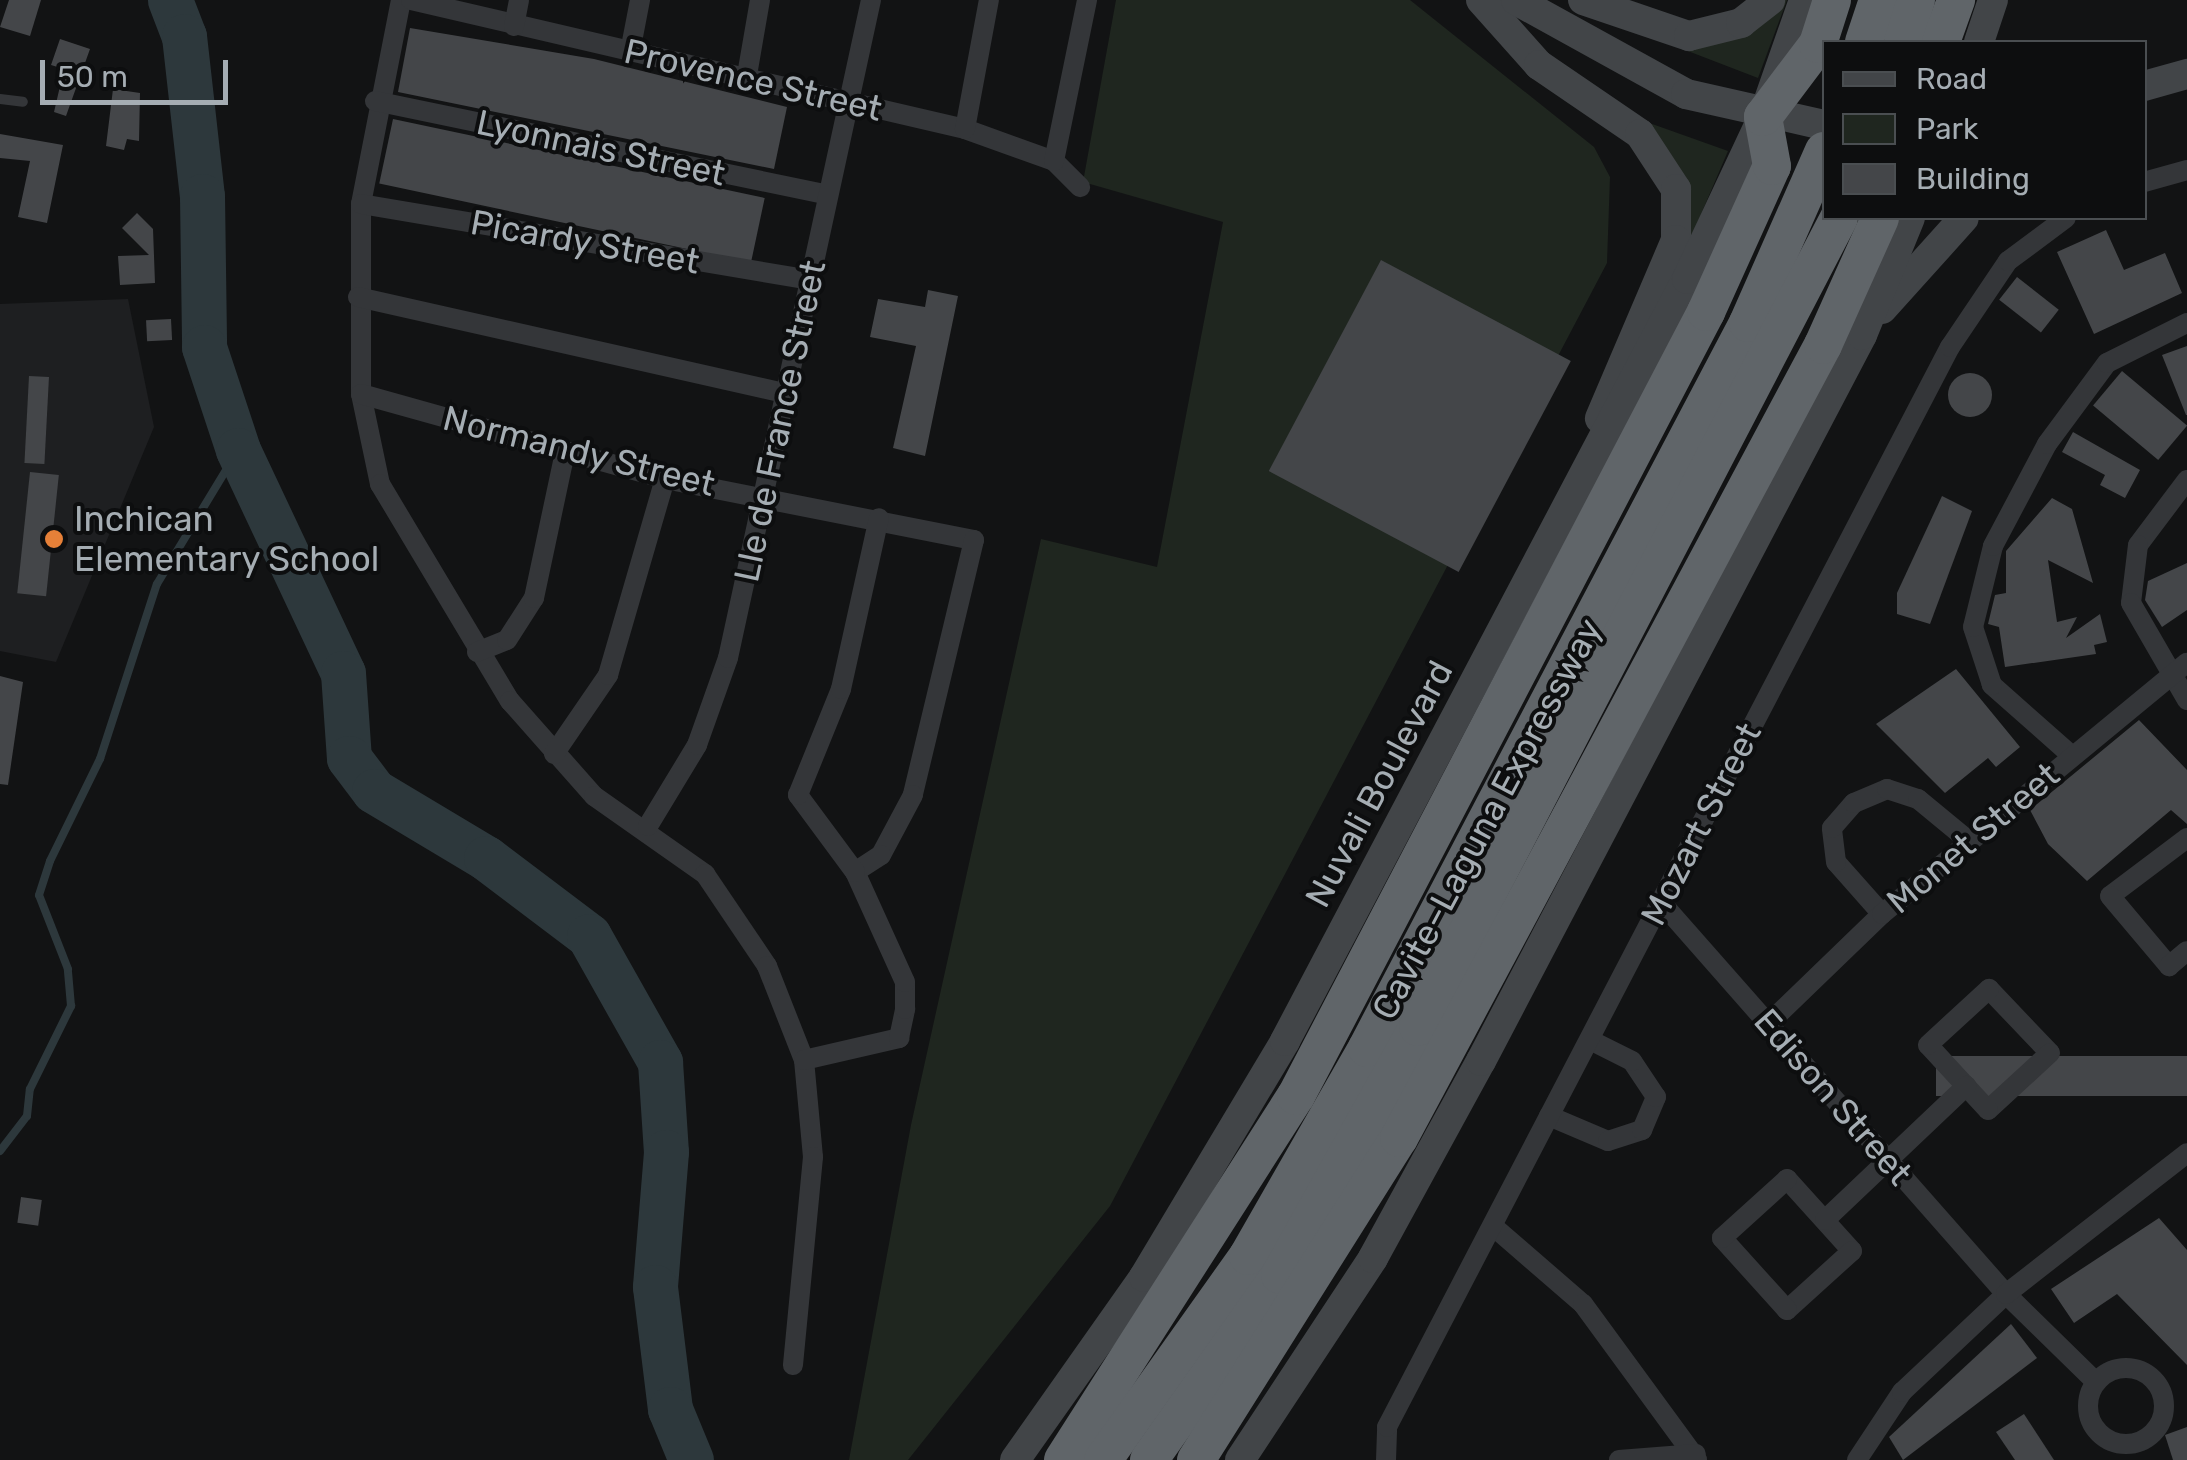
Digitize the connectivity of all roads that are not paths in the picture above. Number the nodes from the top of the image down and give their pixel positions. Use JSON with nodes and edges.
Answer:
{"nodes":[{"id":1,"x":401,"y":0,"type":"edge"},
{"id":2,"x":411,"y":0,"type":"edge"},
{"id":3,"x":519,"y":0,"type":"edge"},
{"id":4,"x":640,"y":0,"type":"edge"},
{"id":5,"x":760,"y":0,"type":"edge"},
{"id":6,"x":871,"y":0,"type":"edge"},
{"id":7,"x":989,"y":0,"type":"edge"},
{"id":8,"x":1087,"y":0,"type":"edge"},
{"id":9,"x":1480,"y":0,"type":"edge"},
{"id":10,"x":1516,"y":0,"type":"edge"},
{"id":11,"x":1583,"y":0,"type":"edge"},
{"id":12,"x":1770,"y":0,"type":"edge"},
{"id":13,"x":1804,"y":0,"type":"edge"},
{"id":14,"x":1832,"y":0,"type":"edge"},
{"id":15,"x":1878,"y":0,"type":"edge"},
{"id":16,"x":1916,"y":0,"type":"edge"},
{"id":17,"x":1956,"y":0,"type":"edge"},
{"id":18,"x":514,"y":26,"type":"junction"},
{"id":19,"x":1865,"y":40,"type":"edge"},
{"id":20,"x":1903,"y":40,"type":"edge"},
{"id":21,"x":1942,"y":40,"type":"edge"},
{"id":22,"x":630,"y":52,"type":"junction"},
{"id":23,"x":2187,"y":74,"type":"edge"},
{"id":24,"x":746,"y":81,"type":"junction"},
{"id":25,"x":2147,"y":85,"type":"edge"},
{"id":26,"x":0,"y":99,"type":"edge"},
{"id":27,"x":846,"y":100,"type":"junction"},
{"id":28,"x":375,"y":101,"type":"junction"},
{"id":29,"x":22,"y":102,"type":"dead end"},
{"id":30,"x":1763,"y":117,"type":"junction"},
{"id":31,"x":1822,"y":125,"type":"edge"},
{"id":32,"x":964,"y":128,"type":"junction"},
{"id":33,"x":1822,"y":156,"type":"edge"},
{"id":34,"x":1054,"y":161,"type":"junction"},
{"id":35,"x":2187,"y":170,"type":"edge"},
{"id":36,"x":2147,"y":181,"type":"edge"},
{"id":37,"x":1080,"y":187,"type":"dead end"},
{"id":38,"x":826,"y":194,"type":"junction"},
{"id":39,"x":361,"y":204,"type":"junction"},
{"id":40,"x":1837,"y":220,"type":"edge"},
{"id":41,"x":1879,"y":220,"type":"edge"},
{"id":42,"x":1909,"y":220,"type":"edge"},
{"id":43,"x":1962,"y":220,"type":"edge"},
{"id":44,"x":2063,"y":220,"type":"edge"},
{"id":45,"x":809,"y":280,"type":"junction"},
{"id":46,"x":358,"y":298,"type":"junction"},
{"id":47,"x":2187,"y":323,"type":"edge"},
{"id":48,"x":1862,"y":335,"type":"junction"},
{"id":49,"x":362,"y":394,"type":"junction"},
{"id":50,"x":787,"y":394,"type":"junction"},
{"id":51,"x":565,"y":452,"type":"junction"},
{"id":52,"x":665,"y":479,"type":"junction"},
{"id":53,"x":2187,"y":480,"type":"edge"},
{"id":54,"x":1580,"y":486,"type":"junction"},
{"id":55,"x":767,"y":496,"type":"junction"},
{"id":56,"x":879,"y":518,"type":"junction"},
{"id":57,"x":478,"y":652,"type":"junction"},
{"id":58,"x":2187,"y":663,"type":"edge"},
{"id":59,"x":2170,"y":679,"type":"junction"},
{"id":60,"x":2187,"y":700,"type":"edge"},
{"id":61,"x":554,"y":754,"type":"junction"},
{"id":62,"x":2071,"y":756,"type":"junction"},
{"id":63,"x":648,"y":826,"type":"junction"},
{"id":64,"x":2187,"y":838,"type":"edge"},
{"id":65,"x":1969,"y":841,"type":"junction"},
{"id":66,"x":854,"y":872,"type":"junction"},
{"id":67,"x":1660,"y":900,"type":"junction"},
{"id":68,"x":1882,"y":914,"type":"junction"},
{"id":69,"x":2187,"y":952,"type":"edge"},
{"id":70,"x":1768,"y":1024,"type":"junction"},
{"id":71,"x":1592,"y":1041,"type":"junction"},
{"id":72,"x":804,"y":1060,"type":"junction"},
{"id":73,"x":1966,"y":1086,"type":"junction"},
{"id":74,"x":1549,"y":1116,"type":"junction"},
{"id":75,"x":1888,"y":1160,"type":"junction"},
{"id":76,"x":2183,"y":1165,"type":"edge"},
{"id":77,"x":1825,"y":1220,"type":"junction"},
{"id":78,"x":1494,"y":1227,"type":"junction"},
{"id":79,"x":2006,"y":1294,"type":"junction"},
{"id":80,"x":793,"y":1365,"type":"dead end"},
{"id":81,"x":2096,"y":1382,"type":"dead end"},
{"id":82,"x":1696,"y":1457,"type":"edge"},
{"id":83,"x":1014,"y":1460,"type":"edge"},
{"id":84,"x":1063,"y":1460,"type":"edge"},
{"id":85,"x":1103,"y":1460,"type":"edge"},
{"id":86,"x":1149,"y":1460,"type":"edge"},
{"id":87,"x":1196,"y":1460,"type":"edge"},
{"id":88,"x":1240,"y":1460,"type":"edge"},
{"id":89,"x":1386,"y":1460,"type":"edge"},
{"id":90,"x":1619,"y":1460,"type":"edge"},
{"id":91,"x":1858,"y":1460,"type":"edge"}],
"edges":[{"from":1,"to":28,"type":"street"},
{"from":2,"to":18,"type":"street","name":"Provence Street"},
{"from":3,"to":18,"type":"street"},
{"from":4,"to":22,"type":"street"},
{"from":5,"to":24,"type":"street"},
{"from":6,"to":27,"type":"street","name":"Lle de France Street"},
{"from":7,"to":32,"type":"street"},
{"from":8,"to":34,"type":"street"},
{"from":9,"to":54,"type":"main road"},
{"from":10,"to":30,"type":"main road"},
{"from":11,"to":12,"type":"main road"},
{"from":13,"to":30,"type":"main road","name":"Nuvali Boulevard"},
{"from":14,"to":30,"type":"highway"},
{"from":15,"to":19,"type":"highway"},
{"from":16,"to":20,"type":"highway"},
{"from":17,"to":21,"type":"highway"},
{"from":18,"to":22,"type":"street","name":"Provence Street"},
{"from":22,"to":24,"type":"street","name":"Provence Street"},
{"from":23,"to":25,"type":"main road"},
{"from":24,"to":27,"type":"street","name":"Provence Street"},
{"from":26,"to":29,"type":"lane"},
{"from":27,"to":32,"type":"street","name":"Provence Street"},
{"from":27,"to":38,"type":"street","name":"Lle de France Street"},
{"from":28,"to":38,"type":"street","name":"Lyonnais Street"},
{"from":28,"to":39,"type":"street"},
{"from":30,"to":31,"type":"main road"},
{"from":30,"to":54,"type":"main road","name":"Nuvali Boulevard"},
{"from":30,"to":84,"type":"highway"},
{"from":32,"to":34,"type":"street","name":"Provence Street"},
{"from":33,"to":85,"type":"highway","name":"Cavite–Laguna Expressway"},
{"from":34,"to":37,"type":"street","name":"Provence Street"},
{"from":35,"to":36,"type":"street"},
{"from":38,"to":45,"type":"street","name":"Lle de France Street"},
{"from":39,"to":45,"type":"street","name":"Picardy Street"},
{"from":39,"to":46,"type":"street"},
{"from":40,"to":86,"type":"highway","name":"Cavite–Laguna Expressway"},
{"from":41,"to":87,"type":"highway"},
{"from":42,"to":48,"type":"main road"},
{"from":43,"to":48,"type":"main road"},
{"from":44,"to":67,"type":"street","name":"Mozart Street"},
{"from":45,"to":50,"type":"street","name":"Lle de France Street"},
{"from":46,"to":49,"type":"street"},
{"from":46,"to":50,"type":"street"},
{"from":47,"to":62,"type":"street"},
{"from":48,"to":88,"type":"main road"},
{"from":49,"to":51,"type":"street","name":"Normandy Street"},
{"from":49,"to":57,"type":"street"},
{"from":50,"to":55,"type":"street","name":"Lle de France Street"},
{"from":51,"to":52,"type":"street","name":"Normandy Street"},
{"from":51,"to":57,"type":"street"},
{"from":52,"to":55,"type":"street","name":"Normandy Street"},
{"from":52,"to":61,"type":"street"},
{"from":53,"to":59,"type":"street"},
{"from":54,"to":83,"type":"main road","name":"Nuvali Boulevard"},
{"from":55,"to":56,"type":"street","name":"Normandy Street"},
{"from":55,"to":63,"type":"street","name":"Lle de France Street"},
{"from":56,"to":66,"type":"street"},
{"from":56,"to":66,"type":"street","name":"Normandy Street"},
{"from":57,"to":61,"type":"street"},
{"from":58,"to":59,"type":"street","name":"Monet Street"},
{"from":59,"to":60,"type":"street"},
{"from":59,"to":62,"type":"street","name":"Monet Street"},
{"from":61,"to":63,"type":"street"},
{"from":62,"to":65,"type":"street","name":"Monet Street"},
{"from":63,"to":72,"type":"street"},
{"from":64,"to":69,"type":"street"},
{"from":65,"to":68,"type":"street","name":"Monet Street"},
{"from":65,"to":68,"type":"street"},
{"from":66,"to":72,"type":"street"},
{"from":67,"to":70,"type":"street","name":"Edison Street"},
{"from":67,"to":71,"type":"street","name":"Mozart Street"},
{"from":68,"to":70,"type":"street","name":"Monet Street"},
{"from":70,"to":75,"type":"street","name":"Edison Street"},
{"from":71,"to":74,"type":"street","name":"Mozart Street"},
{"from":71,"to":74,"type":"street"},
{"from":72,"to":80,"type":"street"},
{"from":73,"to":73,"type":"street"},
{"from":73,"to":75,"type":"street"},
{"from":74,"to":78,"type":"street","name":"Mozart Street"},
{"from":75,"to":77,"type":"street"},
{"from":75,"to":79,"type":"street","name":"Edison Street"},
{"from":76,"to":79,"type":"street"},
{"from":77,"to":77,"type":"street"},
{"from":78,"to":82,"type":"street"},
{"from":78,"to":89,"type":"street","name":"Mozart Street"},
{"from":79,"to":81,"type":"street","name":"Edison Street"},
{"from":79,"to":91,"type":"street"},
{"from":82,"to":90,"type":"street"}]}
